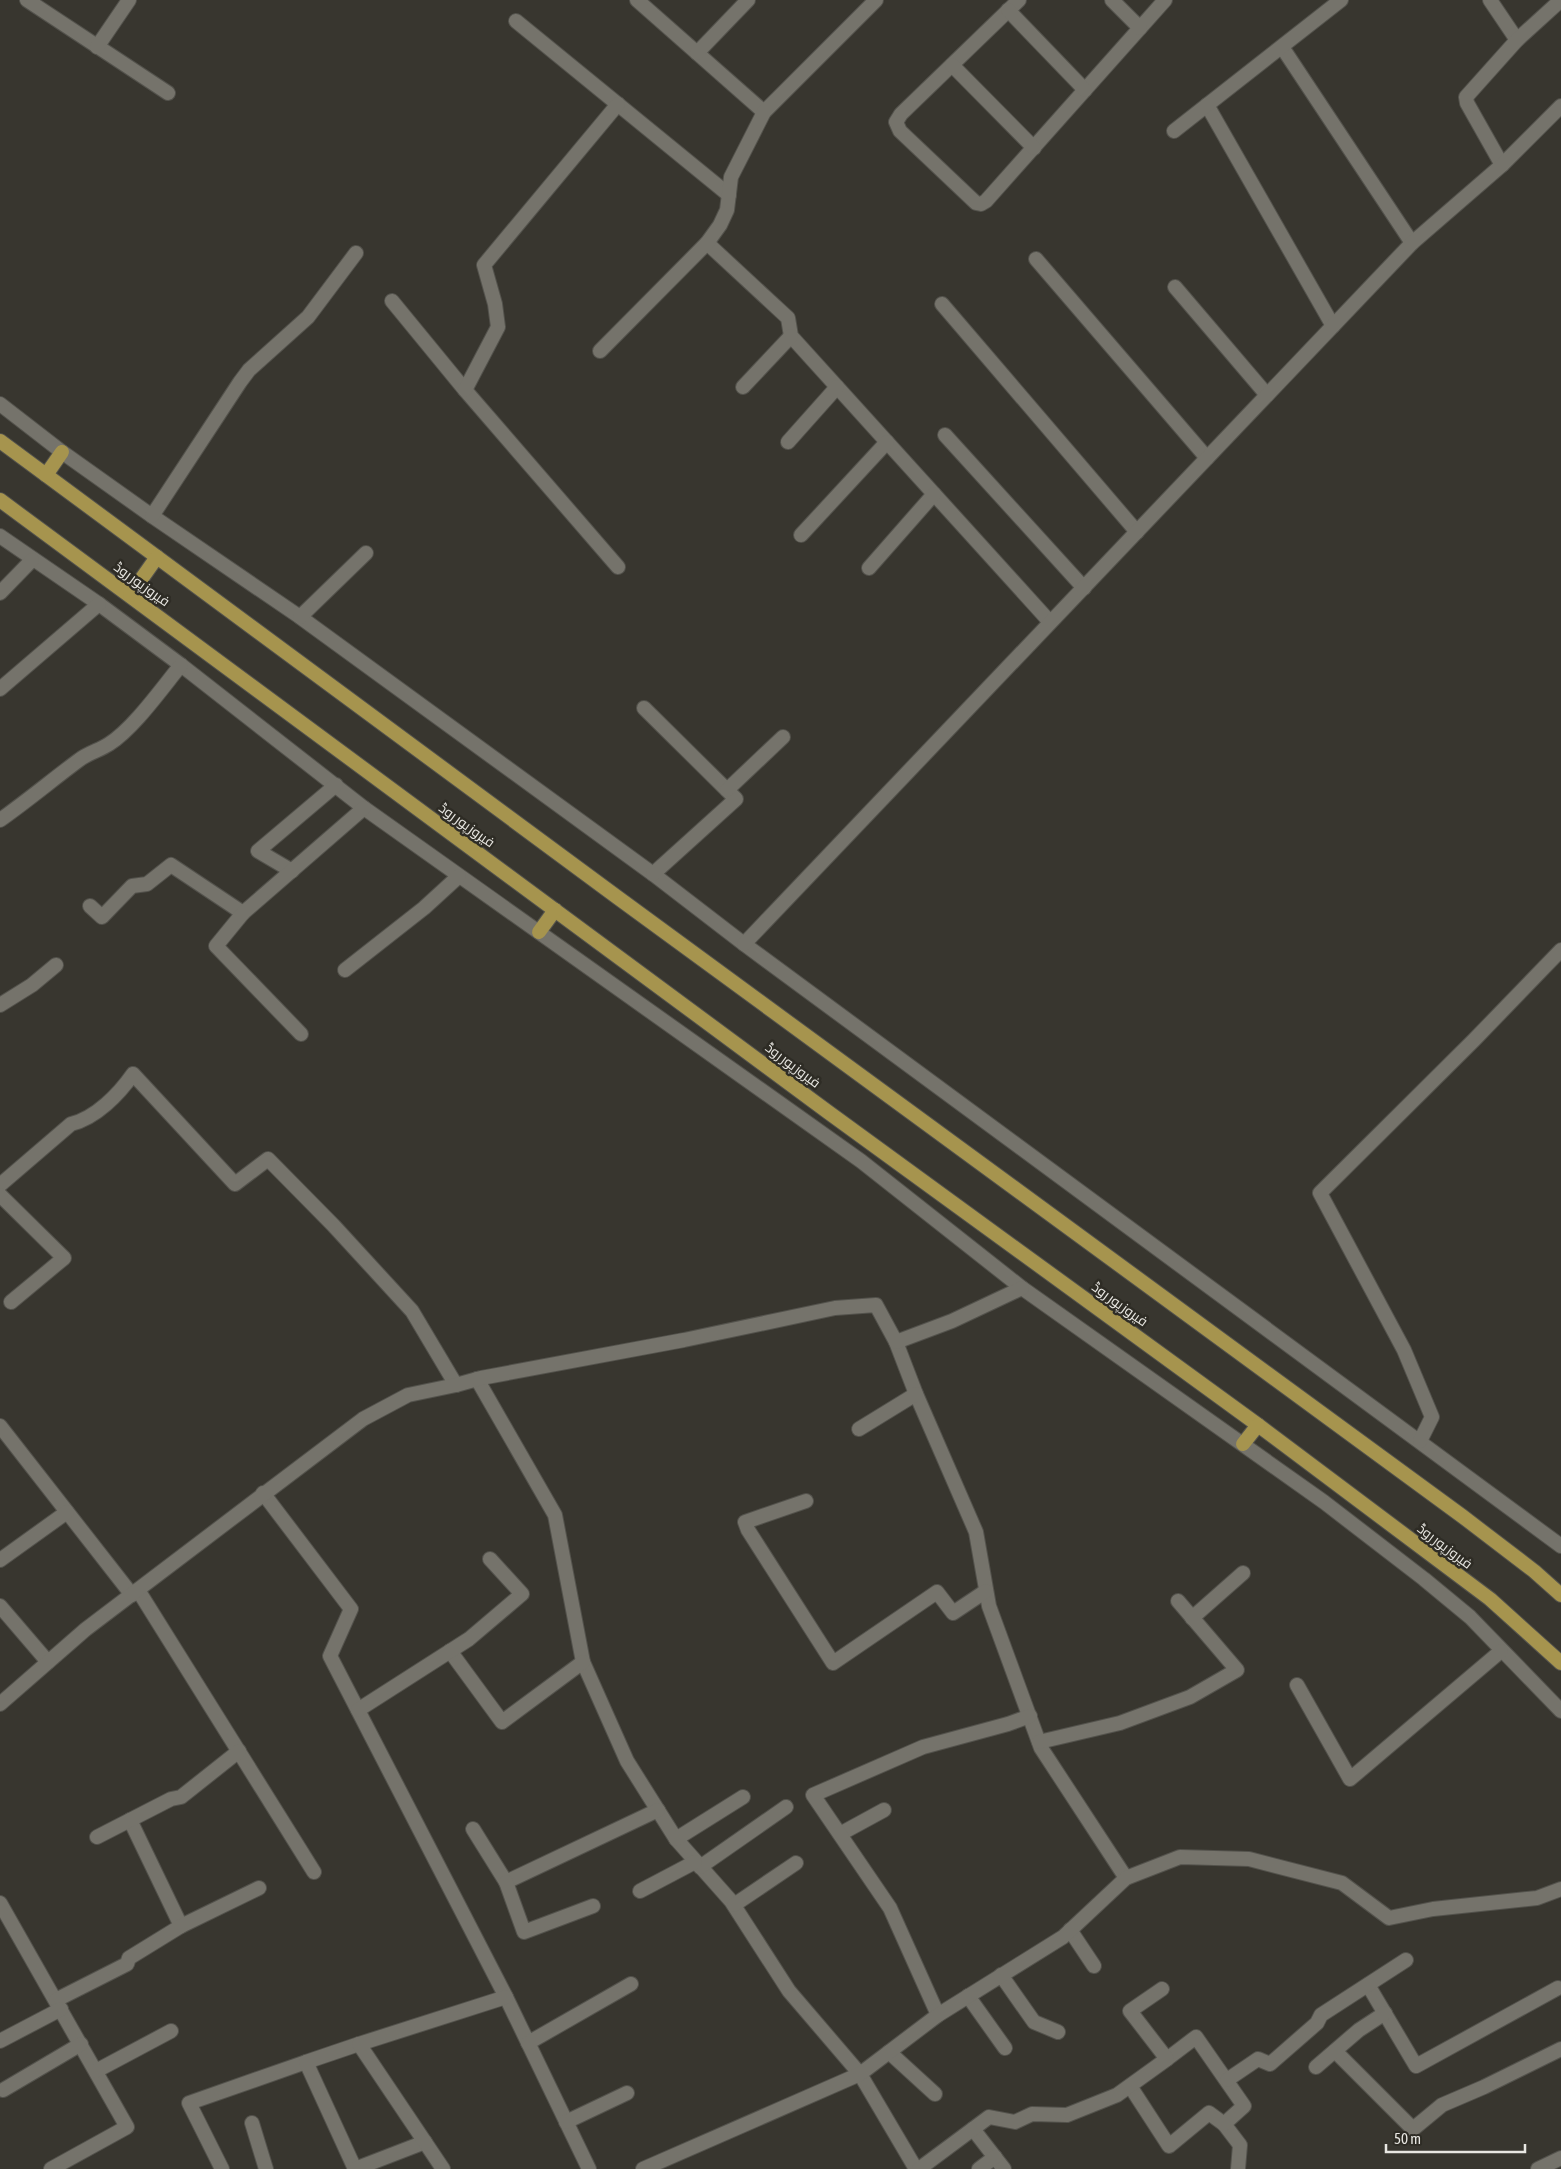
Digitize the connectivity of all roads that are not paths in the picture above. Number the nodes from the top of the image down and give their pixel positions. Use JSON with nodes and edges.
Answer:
{"nodes":[{"id":1,"x":27,"y":0,"type":"edge"},
{"id":2,"x":130,"y":0,"type":"edge"},
{"id":3,"x":637,"y":0,"type":"edge"},
{"id":4,"x":748,"y":0,"type":"edge"},
{"id":5,"x":876,"y":0,"type":"edge"},
{"id":6,"x":1112,"y":0,"type":"edge"},
{"id":7,"x":1165,"y":0,"type":"edge"},
{"id":8,"x":1341,"y":0,"type":"edge"},
{"id":9,"x":1490,"y":0,"type":"edge"},
{"id":10,"x":1561,"y":0,"type":"edge"},
{"id":11,"x":1013,"y":5,"type":"edge"},
{"id":12,"x":516,"y":21,"type":"dead end"},
{"id":13,"x":1140,"y":28,"type":"junction"},
{"id":14,"x":1517,"y":40,"type":"junction"},
{"id":15,"x":1282,"y":46,"type":"junction"},
{"id":16,"x":97,"y":47,"type":"junction"},
{"id":17,"x":697,"y":53,"type":"junction"},
{"id":18,"x":952,"y":65,"type":"junction"},
{"id":19,"x":1085,"y":90,"type":"junction"},
{"id":20,"x":168,"y":93,"type":"dead end"},
{"id":21,"x":618,"y":104,"type":"junction"},
{"id":22,"x":1207,"y":105,"type":"junction"},
{"id":23,"x":1561,"y":106,"type":"edge"},
{"id":24,"x":764,"y":112,"type":"junction"},
{"id":25,"x":1174,"y":131,"type":"dead end"},
{"id":26,"x":1034,"y":148,"type":"junction"},
{"id":27,"x":1502,"y":165,"type":"junction"},
{"id":28,"x":729,"y":195,"type":"junction"},
{"id":29,"x":707,"y":243,"type":"junction"},
{"id":30,"x":1412,"y":243,"type":"junction"},
{"id":31,"x":356,"y":253,"type":"dead end"},
{"id":32,"x":1036,"y":259,"type":"dead end"},
{"id":33,"x":1175,"y":287,"type":"dead end"},
{"id":34,"x":392,"y":301,"type":"dead end"},
{"id":35,"x":942,"y":304,"type":"dead end"},
{"id":36,"x":1333,"y":326,"type":"junction"},
{"id":37,"x":791,"y":336,"type":"junction"},
{"id":38,"x":600,"y":351,"type":"dead end"},
{"id":39,"x":742,"y":386,"type":"dead end"},
{"id":40,"x":837,"y":387,"type":"junction"},
{"id":41,"x":465,"y":390,"type":"junction"},
{"id":42,"x":1267,"y":395,"type":"junction"},
{"id":43,"x":0,"y":404,"type":"edge"},
{"id":44,"x":945,"y":434,"type":"dead end"},
{"id":45,"x":0,"y":441,"type":"edge"},
{"id":46,"x":788,"y":442,"type":"dead end"},
{"id":47,"x":887,"y":442,"type":"junction"},
{"id":48,"x":62,"y":452,"type":"junction"},
{"id":49,"x":1207,"y":458,"type":"junction"},
{"id":50,"x":46,"y":475,"type":"junction"},
{"id":51,"x":934,"y":494,"type":"junction"},
{"id":52,"x":0,"y":500,"type":"edge"},
{"id":53,"x":152,"y":516,"type":"junction"},
{"id":54,"x":1137,"y":532,"type":"junction"},
{"id":55,"x":801,"y":535,"type":"dead end"},
{"id":56,"x":0,"y":536,"type":"edge"},
{"id":57,"x":366,"y":553,"type":"dead end"},
{"id":58,"x":157,"y":557,"type":"junction"},
{"id":59,"x":32,"y":560,"type":"junction"},
{"id":60,"x":618,"y":567,"type":"dead end"},
{"id":61,"x":870,"y":568,"type":"dead end"},
{"id":62,"x":1084,"y":588,"type":"junction"},
{"id":63,"x":0,"y":592,"type":"edge"},
{"id":64,"x":130,"y":595,"type":"junction"},
{"id":65,"x":99,"y":604,"type":"junction"},
{"id":66,"x":300,"y":616,"type":"junction"},
{"id":67,"x":1050,"y":622,"type":"junction"},
{"id":68,"x":181,"y":665,"type":"junction"},
{"id":69,"x":0,"y":689,"type":"edge"},
{"id":70,"x":644,"y":708,"type":"dead end"},
{"id":71,"x":783,"y":737,"type":"dead end"},
{"id":72,"x":336,"y":785,"type":"junction"},
{"id":73,"x":728,"y":790,"type":"junction"},
{"id":74,"x":364,"y":808,"type":"junction"},
{"id":75,"x":0,"y":820,"type":"edge"},
{"id":76,"x":292,"y":871,"type":"junction"},
{"id":77,"x":653,"y":874,"type":"junction"},
{"id":78,"x":459,"y":876,"type":"junction"},
{"id":79,"x":90,"y":906,"type":"dead end"},
{"id":80,"x":555,"y":910,"type":"junction"},
{"id":81,"x":243,"y":913,"type":"junction"},
{"id":82,"x":539,"y":932,"type":"junction"},
{"id":83,"x":744,"y":944,"type":"junction"},
{"id":84,"x":1561,"y":950,"type":"edge"},
{"id":85,"x":56,"y":965,"type":"dead end"},
{"id":86,"x":345,"y":970,"type":"dead end"},
{"id":87,"x":0,"y":1004,"type":"edge"},
{"id":88,"x":301,"y":1034,"type":"dead end"},
{"id":89,"x":0,"y":1185,"type":"edge"},
{"id":90,"x":0,"y":1195,"type":"edge"},
{"id":91,"x":1022,"y":1288,"type":"junction"},
{"id":92,"x":10,"y":1302,"type":"dead end"},
{"id":93,"x":896,"y":1342,"type":"junction"},
{"id":94,"x":477,"y":1379,"type":"junction"},
{"id":95,"x":456,"y":1385,"type":"junction"},
{"id":96,"x":916,"y":1394,"type":"junction"},
{"id":97,"x":1258,"y":1425,"type":"junction"},
{"id":98,"x":0,"y":1426,"type":"edge"},
{"id":99,"x":859,"y":1429,"type":"dead end"},
{"id":100,"x":1420,"y":1441,"type":"junction"},
{"id":101,"x":1243,"y":1444,"type":"junction"},
{"id":102,"x":263,"y":1494,"type":"junction"},
{"id":103,"x":806,"y":1501,"type":"dead end"},
{"id":104,"x":67,"y":1512,"type":"junction"},
{"id":105,"x":1561,"y":1546,"type":"edge"},
{"id":106,"x":490,"y":1559,"type":"dead end"},
{"id":107,"x":0,"y":1560,"type":"edge"},
{"id":108,"x":1243,"y":1574,"type":"dead end"},
{"id":109,"x":135,"y":1592,"type":"junction"},
{"id":110,"x":986,"y":1592,"type":"junction"},
{"id":111,"x":1561,"y":1595,"type":"edge"},
{"id":112,"x":1178,"y":1601,"type":"dead end"},
{"id":113,"x":0,"y":1606,"type":"edge"},
{"id":114,"x":1192,"y":1618,"type":"junction"},
{"id":115,"x":450,"y":1651,"type":"junction"},
{"id":116,"x":1501,"y":1651,"type":"junction"},
{"id":117,"x":48,"y":1662,"type":"junction"},
{"id":118,"x":583,"y":1662,"type":"junction"},
{"id":119,"x":1561,"y":1663,"type":"edge"},
{"id":120,"x":1297,"y":1685,"type":"dead end"},
{"id":121,"x":0,"y":1704,"type":"edge"},
{"id":122,"x":358,"y":1710,"type":"junction"},
{"id":123,"x":1561,"y":1711,"type":"edge"},
{"id":124,"x":1030,"y":1716,"type":"junction"},
{"id":125,"x":1039,"y":1742,"type":"junction"},
{"id":126,"x":239,"y":1751,"type":"junction"},
{"id":127,"x":743,"y":1797,"type":"dead end"},
{"id":128,"x":786,"y":1807,"type":"dead end"},
{"id":129,"x":658,"y":1810,"type":"junction"},
{"id":130,"x":884,"y":1810,"type":"dead end"},
{"id":131,"x":130,"y":1820,"type":"junction"},
{"id":132,"x":473,"y":1829,"type":"dead end"},
{"id":133,"x":840,"y":1834,"type":"junction"},
{"id":134,"x":97,"y":1837,"type":"dead end"},
{"id":135,"x":676,"y":1839,"type":"junction"},
{"id":136,"x":796,"y":1863,"type":"dead end"},
{"id":137,"x":697,"y":1864,"type":"junction"},
{"id":138,"x":314,"y":1872,"type":"dead end"},
{"id":139,"x":1126,"y":1878,"type":"junction"},
{"id":140,"x":506,"y":1882,"type":"junction"},
{"id":141,"x":259,"y":1888,"type":"dead end"},
{"id":142,"x":1561,"y":1889,"type":"edge"},
{"id":143,"x":640,"y":1891,"type":"dead end"},
{"id":144,"x":0,"y":1903,"type":"edge"},
{"id":145,"x":593,"y":1906,"type":"dead end"},
{"id":146,"x":734,"y":1906,"type":"junction"},
{"id":147,"x":181,"y":1926,"type":"junction"},
{"id":148,"x":1070,"y":1930,"type":"junction"},
{"id":149,"x":1406,"y":1960,"type":"dead end"},
{"id":150,"x":1094,"y":1966,"type":"dead end"},
{"id":151,"x":1001,"y":1975,"type":"junction"},
{"id":152,"x":631,"y":1984,"type":"dead end"},
{"id":153,"x":1368,"y":1985,"type":"junction"},
{"id":154,"x":1558,"y":1988,"type":"dead end"},
{"id":155,"x":1162,"y":1989,"type":"dead end"},
{"id":156,"x":968,"y":1996,"type":"junction"},
{"id":157,"x":506,"y":1997,"type":"junction"},
{"id":158,"x":59,"y":2005,"type":"junction"},
{"id":159,"x":1385,"y":2013,"type":"junction"},
{"id":160,"x":938,"y":2015,"type":"junction"},
{"id":161,"x":171,"y":2031,"type":"dead end"},
{"id":162,"x":1058,"y":2032,"type":"dead end"},
{"id":163,"x":0,"y":2041,"type":"edge"},
{"id":164,"x":528,"y":2043,"type":"junction"},
{"id":165,"x":81,"y":2044,"type":"junction"},
{"id":166,"x":359,"y":2044,"type":"junction"},
{"id":167,"x":1005,"y":2048,"type":"dead end"},
{"id":168,"x":1561,"y":2049,"type":"edge"},
{"id":169,"x":1335,"y":2051,"type":"junction"},
{"id":170,"x":889,"y":2052,"type":"junction"},
{"id":171,"x":1167,"y":2059,"type":"junction"},
{"id":172,"x":306,"y":2062,"type":"junction"},
{"id":173,"x":1316,"y":2067,"type":"dead end"},
{"id":174,"x":96,"y":2071,"type":"junction"},
{"id":175,"x":860,"y":2074,"type":"junction"},
{"id":176,"x":1227,"y":2080,"type":"junction"},
{"id":177,"x":1130,"y":2086,"type":"junction"},
{"id":178,"x":2,"y":2090,"type":"dead end"},
{"id":179,"x":627,"y":2093,"type":"dead end"},
{"id":180,"x":936,"y":2094,"type":"dead end"},
{"id":181,"x":566,"y":2122,"type":"junction"},
{"id":182,"x":252,"y":2123,"type":"dead end"},
{"id":183,"x":1224,"y":2124,"type":"junction"},
{"id":184,"x":973,"y":2129,"type":"junction"},
{"id":185,"x":425,"y":2142,"type":"junction"},
{"id":186,"x":994,"y":2157,"type":"junction"},
{"id":187,"x":1561,"y":2158,"type":"edge"},
{"id":188,"x":58,"y":2167,"type":"edge"},
{"id":189,"x":913,"y":2168,"type":"edge"},
{"id":190,"x":222,"y":2169,"type":"edge"},
{"id":191,"x":266,"y":2169,"type":"edge"},
{"id":192,"x":355,"y":2169,"type":"edge"},
{"id":193,"x":443,"y":2169,"type":"edge"},
{"id":194,"x":589,"y":2169,"type":"edge"},
{"id":195,"x":643,"y":2169,"type":"edge"},
{"id":196,"x":978,"y":2169,"type":"edge"},
{"id":197,"x":1004,"y":2169,"type":"edge"},
{"id":198,"x":1238,"y":2169,"type":"edge"},
{"id":199,"x":1538,"y":2169,"type":"edge"}],
"edges":[{"from":1,"to":16,"type":"street"},
{"from":2,"to":16,"type":"street"},
{"from":3,"to":17,"type":"street"},
{"from":4,"to":17,"type":"street"},
{"from":5,"to":24,"type":"street"},
{"from":6,"to":13,"type":"street"},
{"from":7,"to":13,"type":"street"},
{"from":8,"to":15,"type":"street"},
{"from":9,"to":14,"type":"street"},
{"from":10,"to":14,"type":"street"},
{"from":11,"to":18,"type":"street"},
{"from":11,"to":19,"type":"street"},
{"from":12,"to":21,"type":"street"},
{"from":13,"to":19,"type":"street"},
{"from":14,"to":27,"type":"street"},
{"from":15,"to":22,"type":"street"},
{"from":15,"to":30,"type":"street"},
{"from":16,"to":20,"type":"street"},
{"from":17,"to":24,"type":"street"},
{"from":18,"to":26,"type":"street"},
{"from":18,"to":26,"type":"street"},
{"from":19,"to":26,"type":"street"},
{"from":21,"to":28,"type":"street"},
{"from":21,"to":41,"type":"street"},
{"from":22,"to":25,"type":"street"},
{"from":22,"to":36,"type":"street"},
{"from":23,"to":27,"type":"street"},
{"from":24,"to":28,"type":"street"},
{"from":27,"to":30,"type":"street"},
{"from":28,"to":29,"type":"street"},
{"from":29,"to":37,"type":"street"},
{"from":29,"to":38,"type":"street"},
{"from":30,"to":36,"type":"street"},
{"from":31,"to":53,"type":"street"},
{"from":32,"to":49,"type":"street"},
{"from":33,"to":42,"type":"street"},
{"from":34,"to":41,"type":"street"},
{"from":35,"to":54,"type":"street"},
{"from":36,"to":42,"type":"street"},
{"from":37,"to":39,"type":"street"},
{"from":37,"to":40,"type":"street"},
{"from":40,"to":46,"type":"street"},
{"from":40,"to":47,"type":"street"},
{"from":41,"to":60,"type":"street"},
{"from":42,"to":49,"type":"street"},
{"from":43,"to":48,"type":"street"},
{"from":44,"to":62,"type":"street"},
{"from":45,"to":50,"type":"highway"},
{"from":47,"to":51,"type":"street"},
{"from":47,"to":55,"type":"street"},
{"from":48,"to":50,"type":"highway"},
{"from":48,"to":53,"type":"street"},
{"from":49,"to":54,"type":"street"},
{"from":50,"to":58,"type":"highway"},
{"from":51,"to":61,"type":"street"},
{"from":51,"to":67,"type":"street"},
{"from":52,"to":64,"type":"highway","name":"فیروزپور روڈ"},
{"from":53,"to":66,"type":"street"},
{"from":54,"to":62,"type":"street"},
{"from":56,"to":59,"type":"street"},
{"from":57,"to":66,"type":"street"},
{"from":58,"to":64,"type":"highway"},
{"from":58,"to":111,"type":"highway"},
{"from":59,"to":63,"type":"street"},
{"from":59,"to":65,"type":"street"},
{"from":62,"to":67,"type":"street"},
{"from":64,"to":80,"type":"highway","name":"فیروزپور روڈ"},
{"from":65,"to":68,"type":"street"},
{"from":65,"to":69,"type":"street"},
{"from":66,"to":77,"type":"street"},
{"from":67,"to":83,"type":"street"},
{"from":68,"to":72,"type":"street"},
{"from":68,"to":75,"type":"street"},
{"from":70,"to":73,"type":"street"},
{"from":71,"to":73,"type":"street"},
{"from":72,"to":74,"type":"street"},
{"from":72,"to":76,"type":"street"},
{"from":73,"to":77,"type":"street"},
{"from":74,"to":76,"type":"street"},
{"from":74,"to":78,"type":"street"},
{"from":76,"to":81,"type":"street"},
{"from":77,"to":83,"type":"street"},
{"from":78,"to":82,"type":"street"},
{"from":78,"to":86,"type":"street"},
{"from":79,"to":81,"type":"street"},
{"from":80,"to":82,"type":"highway"},
{"from":80,"to":97,"type":"highway","name":"فیروزپور روڈ"},
{"from":81,"to":88,"type":"street"},
{"from":82,"to":91,"type":"street"},
{"from":83,"to":100,"type":"street"},
{"from":84,"to":100,"type":"street"},
{"from":85,"to":87,"type":"street"},
{"from":89,"to":95,"type":"street"},
{"from":90,"to":92,"type":"street"},
{"from":91,"to":93,"type":"street"},
{"from":91,"to":101,"type":"street"},
{"from":93,"to":94,"type":"street"},
{"from":93,"to":96,"type":"street"},
{"from":94,"to":95,"type":"street"},
{"from":94,"to":118,"type":"street"},
{"from":95,"to":102,"type":"street"},
{"from":96,"to":99,"type":"street"},
{"from":96,"to":110,"type":"street"},
{"from":97,"to":101,"type":"highway"},
{"from":97,"to":119,"type":"highway","name":"فیروزپور روڈ"},
{"from":98,"to":104,"type":"street"},
{"from":100,"to":105,"type":"street"},
{"from":101,"to":116,"type":"street"},
{"from":102,"to":109,"type":"street"},
{"from":102,"to":122,"type":"street"},
{"from":103,"to":110,"type":"street"},
{"from":104,"to":107,"type":"street"},
{"from":104,"to":109,"type":"street"},
{"from":106,"to":115,"type":"street"},
{"from":108,"to":114,"type":"street"},
{"from":109,"to":117,"type":"street"},
{"from":109,"to":126,"type":"street"},
{"from":110,"to":124,"type":"street"},
{"from":112,"to":114,"type":"street"},
{"from":113,"to":117,"type":"street"},
{"from":114,"to":125,"type":"street"},
{"from":115,"to":118,"type":"street"},
{"from":115,"to":122,"type":"street"},
{"from":116,"to":120,"type":"street"},
{"from":116,"to":123,"type":"street"},
{"from":117,"to":121,"type":"street"},
{"from":118,"to":129,"type":"street"},
{"from":122,"to":157,"type":"street"},
{"from":124,"to":125,"type":"street"},
{"from":124,"to":133,"type":"street"},
{"from":125,"to":139,"type":"street"},
{"from":126,"to":131,"type":"street"},
{"from":126,"to":138,"type":"street"},
{"from":127,"to":135,"type":"street"},
{"from":128,"to":137,"type":"street"},
{"from":129,"to":135,"type":"street"},
{"from":129,"to":140,"type":"street"},
{"from":130,"to":133,"type":"street"},
{"from":131,"to":134,"type":"street"},
{"from":131,"to":147,"type":"street"},
{"from":132,"to":140,"type":"street"},
{"from":133,"to":160,"type":"street"},
{"from":135,"to":137,"type":"street"},
{"from":136,"to":146,"type":"street"},
{"from":137,"to":143,"type":"street"},
{"from":137,"to":146,"type":"street"},
{"from":139,"to":142,"type":"street"},
{"from":139,"to":148,"type":"street"},
{"from":140,"to":145,"type":"street"},
{"from":141,"to":147,"type":"street"},
{"from":144,"to":158,"type":"street"},
{"from":146,"to":175,"type":"street"},
{"from":147,"to":158,"type":"street"},
{"from":148,"to":150,"type":"street"},
{"from":148,"to":151,"type":"street"},
{"from":149,"to":153,"type":"street"},
{"from":151,"to":156,"type":"street"},
{"from":151,"to":162,"type":"street"},
{"from":152,"to":164,"type":"street"},
{"from":153,"to":159,"type":"street"},
{"from":153,"to":176,"type":"street"},
{"from":154,"to":159,"type":"street"},
{"from":155,"to":171,"type":"street"},
{"from":156,"to":160,"type":"street"},
{"from":156,"to":167,"type":"street"},
{"from":157,"to":164,"type":"street"},
{"from":157,"to":166,"type":"street"},
{"from":158,"to":163,"type":"street"},
{"from":158,"to":165,"type":"street"},
{"from":159,"to":169,"type":"street"},
{"from":160,"to":170,"type":"street"},
{"from":161,"to":174,"type":"street"},
{"from":164,"to":181,"type":"street"},
{"from":165,"to":174,"type":"street"},
{"from":165,"to":178,"type":"street"},
{"from":166,"to":172,"type":"street"},
{"from":166,"to":185,"type":"street"},
{"from":168,"to":169,"type":"street"},
{"from":169,"to":173,"type":"street"},
{"from":170,"to":175,"type":"street"},
{"from":170,"to":180,"type":"street"},
{"from":171,"to":176,"type":"street"},
{"from":171,"to":177,"type":"street"},
{"from":172,"to":190,"type":"street"},
{"from":172,"to":192,"type":"street"},
{"from":174,"to":188,"type":"street"},
{"from":175,"to":189,"type":"street"},
{"from":175,"to":195,"type":"street"},
{"from":176,"to":183,"type":"street"},
{"from":177,"to":183,"type":"street"},
{"from":177,"to":184,"type":"street"},
{"from":179,"to":181,"type":"street"},
{"from":181,"to":194,"type":"street"},
{"from":182,"to":191,"type":"street"},
{"from":183,"to":198,"type":"street"},
{"from":184,"to":186,"type":"street"},
{"from":184,"to":189,"type":"street"},
{"from":185,"to":192,"type":"street"},
{"from":185,"to":193,"type":"street"},
{"from":186,"to":196,"type":"street"},
{"from":186,"to":197,"type":"street"},
{"from":187,"to":199,"type":"street"}]}
